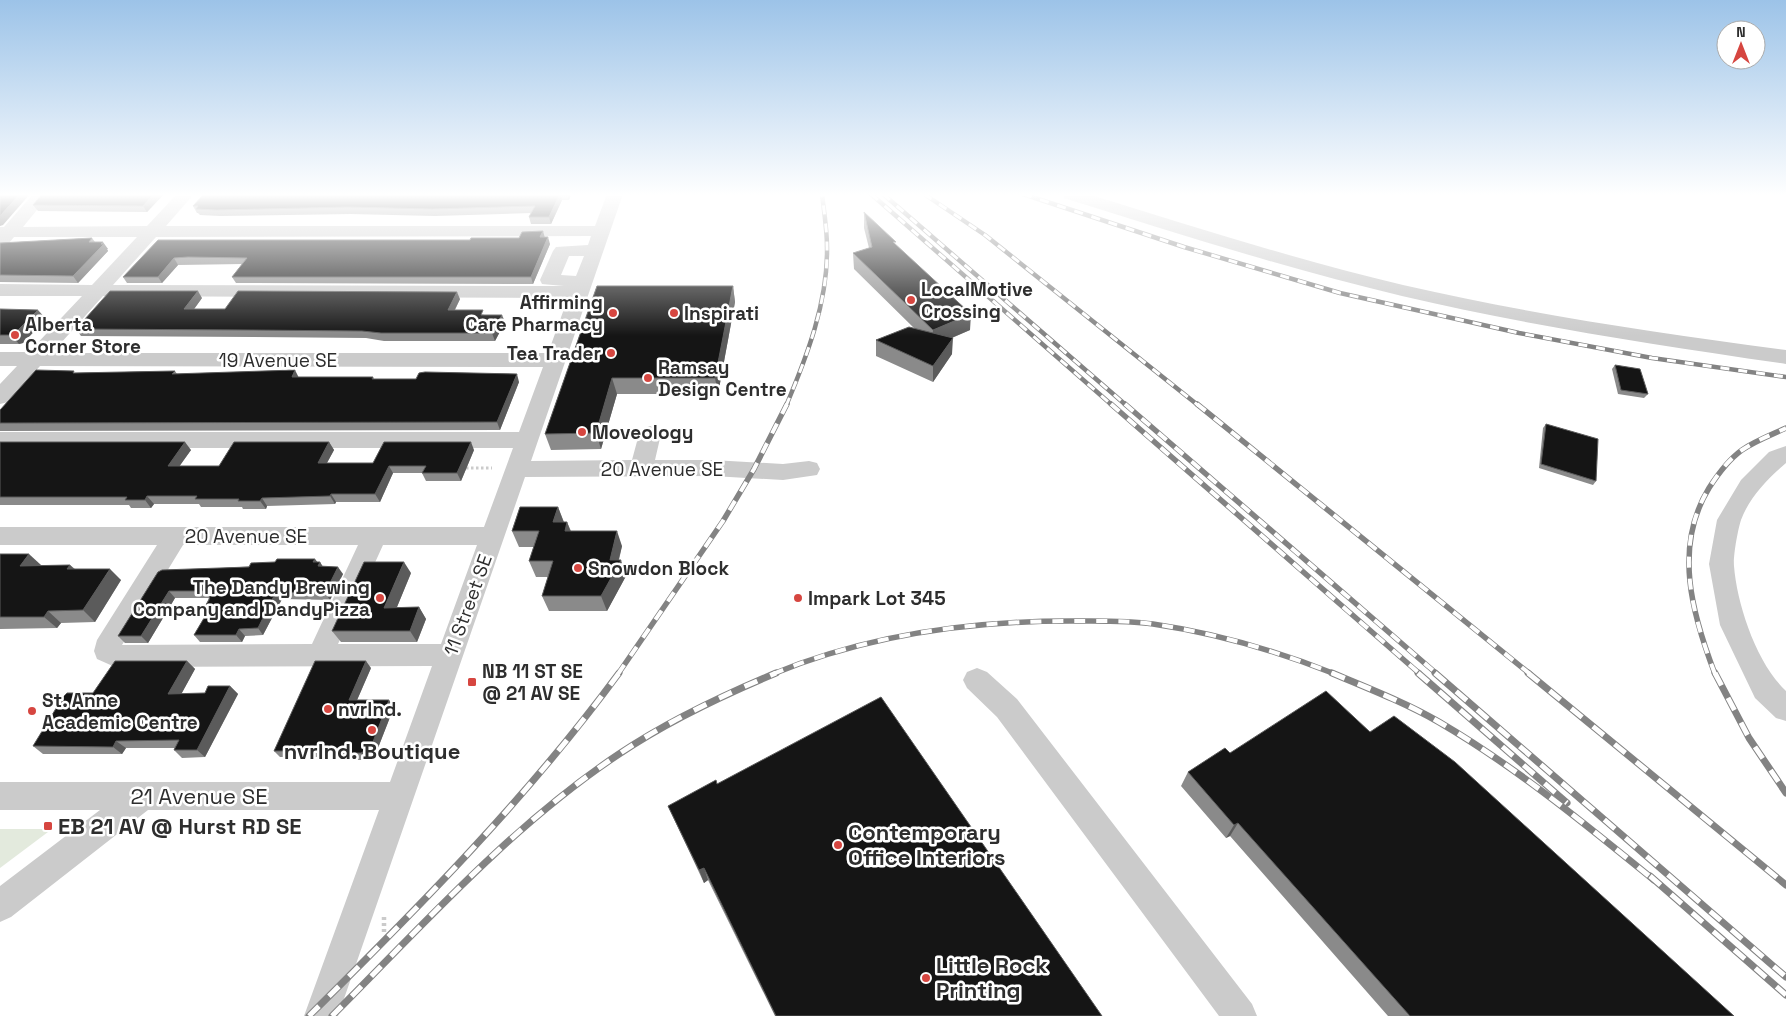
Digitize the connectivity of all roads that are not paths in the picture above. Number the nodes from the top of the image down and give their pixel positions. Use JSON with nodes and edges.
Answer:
{"nodes":[{"id":1,"x":143,"y":241,"type":"edge"},
{"id":2,"x":598,"y":241,"type":"edge"},
{"id":3,"x":1223,"y":241,"type":"edge"},
{"id":4,"x":595,"y":250,"type":"junction"},
{"id":5,"x":582,"y":287,"type":"junction"},
{"id":6,"x":0,"y":290,"type":"edge"},
{"id":7,"x":98,"y":291,"type":"junction"},
{"id":8,"x":1786,"y":357,"type":"edge"},
{"id":9,"x":0,"y":360,"type":"edge"},
{"id":10,"x":34,"y":360,"type":"junction"},
{"id":11,"x":556,"y":360,"type":"junction"},
{"id":12,"x":0,"y":397,"type":"edge"},
{"id":13,"x":650,"y":434,"type":"dead end"},
{"id":14,"x":0,"y":440,"type":"edge"},
{"id":15,"x":527,"y":440,"type":"junction"},
{"id":16,"x":1786,"y":454,"type":"edge"},
{"id":17,"x":642,"y":468,"type":"junction"},
{"id":18,"x":504,"y":469,"type":"junction"},
{"id":19,"x":808,"y":469,"type":"dead end"},
{"id":20,"x":0,"y":536,"type":"edge"},
{"id":21,"x":176,"y":536,"type":"junction"},
{"id":22,"x":375,"y":536,"type":"junction"},
{"id":23,"x":492,"y":536,"type":"junction"},
{"id":24,"x":320,"y":655,"type":"junction"},
{"id":25,"x":450,"y":655,"type":"junction"},
{"id":26,"x":977,"y":680,"type":"dead end"},
{"id":27,"x":1786,"y":708,"type":"edge"},
{"id":28,"x":0,"y":796,"type":"edge"},
{"id":29,"x":143,"y":796,"type":"junction"},
{"id":30,"x":399,"y":796,"type":"junction"},
{"id":31,"x":0,"y":906,"type":"edge"},
{"id":32,"x":321,"y":1016,"type":"edge"},
{"id":33,"x":1240,"y":1016,"type":"edge"}],
"edges":[{"from":1,"to":7,"type":"street"},
{"from":2,"to":4,"type":"street","name":"11 Street SE"},
{"from":3,"to":8,"type":"street"},
{"from":4,"to":5,"type":"street","name":"11 Street SE"},
{"from":4,"to":5,"type":"street"},
{"from":5,"to":7,"type":"street"},
{"from":5,"to":11,"type":"street","name":"11 Street SE"},
{"from":6,"to":7,"type":"street"},
{"from":7,"to":10,"type":"street"},
{"from":9,"to":10,"type":"street","name":"19 Avenue SE"},
{"from":10,"to":11,"type":"street","name":"19 Avenue SE"},
{"from":10,"to":12,"type":"street"},
{"from":11,"to":15,"type":"street","name":"11 Street SE"},
{"from":13,"to":17,"type":"street"},
{"from":14,"to":15,"type":"street"},
{"from":15,"to":18,"type":"street","name":"11 Street SE"},
{"from":16,"to":27,"type":"street"},
{"from":17,"to":18,"type":"street","name":"20 Avenue SE"},
{"from":17,"to":19,"type":"street","name":"20 Avenue SE"},
{"from":18,"to":23,"type":"street","name":"11 Street SE"},
{"from":20,"to":21,"type":"street","name":"20 Avenue SE"},
{"from":21,"to":22,"type":"street","name":"20 Avenue SE"},
{"from":21,"to":24,"type":"street"},
{"from":22,"to":23,"type":"street","name":"20 Avenue SE"},
{"from":22,"to":24,"type":"street"},
{"from":23,"to":25,"type":"street","name":"11 Street SE"},
{"from":24,"to":25,"type":"street"},
{"from":25,"to":30,"type":"street","name":"11 Street SE"},
{"from":26,"to":33,"type":"street"},
{"from":28,"to":29,"type":"street","name":"21 Avenue SE"},
{"from":29,"to":30,"type":"street","name":"21 Avenue SE"},
{"from":29,"to":31,"type":"street"},
{"from":30,"to":32,"type":"street","name":"11 Street SE"}]}
